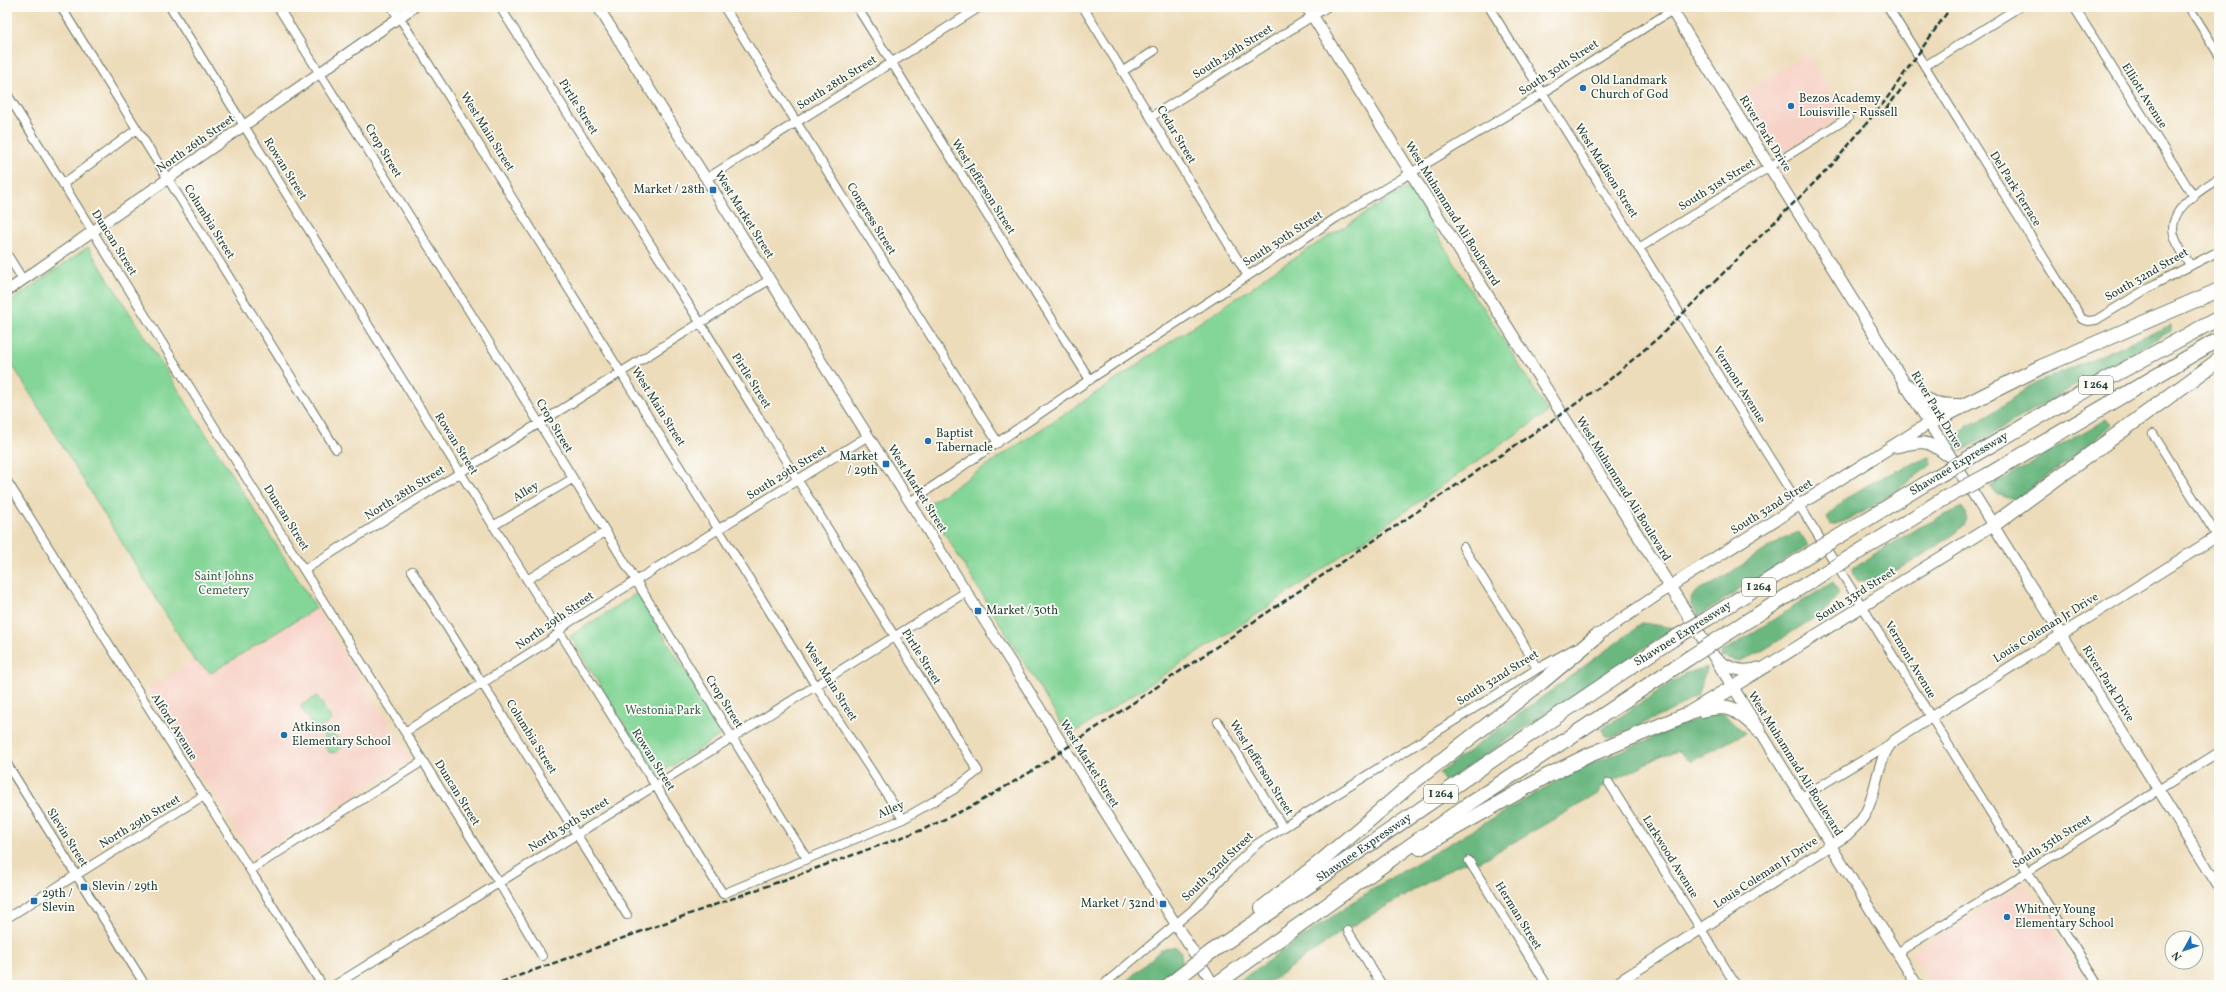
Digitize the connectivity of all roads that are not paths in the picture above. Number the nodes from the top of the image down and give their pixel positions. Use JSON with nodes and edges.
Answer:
{"nodes":[{"id":1,"x":61,"y":7,"type":"edge"},
{"id":2,"x":170,"y":7,"type":"edge"},
{"id":3,"x":278,"y":7,"type":"edge"},
{"id":4,"x":393,"y":7,"type":"edge"},
{"id":5,"x":414,"y":7,"type":"edge"},
{"id":6,"x":500,"y":7,"type":"edge"},
{"id":7,"x":598,"y":7,"type":"edge"},
{"id":8,"x":724,"y":7,"type":"edge"},
{"id":9,"x":857,"y":7,"type":"edge"},
{"id":10,"x":980,"y":7,"type":"edge"},
{"id":11,"x":1083,"y":7,"type":"edge"},
{"id":12,"x":1327,"y":7,"type":"edge"},
{"id":13,"x":1489,"y":7,"type":"edge"},
{"id":14,"x":1888,"y":7,"type":"edge"},
{"id":15,"x":2019,"y":7,"type":"edge"},
{"id":16,"x":2074,"y":7,"type":"edge"},
{"id":17,"x":2189,"y":7,"type":"edge"},
{"id":18,"x":1673,"y":8,"type":"edge"},
{"id":19,"x":1310,"y":11,"type":"edge"},
{"id":20,"x":400,"y":18,"type":"junction"},
{"id":21,"x":1154,"y":52,"type":"dead end"},
{"id":22,"x":2219,"y":55,"type":"edge"},
{"id":23,"x":891,"y":62,"type":"junction"},
{"id":24,"x":1925,"y":66,"type":"junction"},
{"id":25,"x":1123,"y":71,"type":"junction"},
{"id":26,"x":320,"y":74,"type":"junction"},
{"id":27,"x":1542,"y":93,"type":"junction"},
{"id":28,"x":7,"y":94,"type":"edge"},
{"id":29,"x":1151,"y":117,"type":"junction"},
{"id":30,"x":1848,"y":118,"type":"dead end"},
{"id":31,"x":796,"y":122,"type":"junction"},
{"id":32,"x":244,"y":126,"type":"junction"},
{"id":33,"x":137,"y":129,"type":"junction"},
{"id":34,"x":1770,"y":166,"type":"junction"},
{"id":35,"x":1412,"y":174,"type":"junction"},
{"id":36,"x":2219,"y":178,"type":"edge"},
{"id":37,"x":168,"y":179,"type":"junction"},
{"id":38,"x":706,"y":179,"type":"junction"},
{"id":39,"x":63,"y":184,"type":"junction"},
{"id":40,"x":2194,"y":197,"type":"junction"},
{"id":41,"x":93,"y":231,"type":"junction"},
{"id":42,"x":1639,"y":248,"type":"junction"},
{"id":43,"x":2219,"y":251,"type":"edge"},
{"id":44,"x":7,"y":254,"type":"edge"},
{"id":45,"x":2190,"y":265,"type":"junction"},
{"id":46,"x":1248,"y":276,"type":"junction"},
{"id":47,"x":23,"y":280,"type":"junction"},
{"id":48,"x":769,"y":280,"type":"junction"},
{"id":49,"x":2219,"y":290,"type":"edge"},
{"id":50,"x":7,"y":291,"type":"edge"},
{"id":51,"x":2219,"y":318,"type":"edge"},
{"id":52,"x":2088,"y":321,"type":"joint"},
{"id":53,"x":701,"y":324,"type":"junction"},
{"id":54,"x":2219,"y":339,"type":"edge"},
{"id":55,"x":1702,"y":348,"type":"joint"},
{"id":56,"x":2219,"y":360,"type":"edge"},
{"id":57,"x":621,"y":373,"type":"junction"},
{"id":58,"x":1090,"y":380,"type":"junction"},
{"id":59,"x":1906,"y":385,"type":"junction"},
{"id":60,"x":1961,"y":406,"type":"junction"},
{"id":61,"x":1929,"y":423,"type":"junction"},
{"id":62,"x":539,"y":424,"type":"junction"},
{"id":63,"x":2153,"y":434,"type":"dead end"},
{"id":64,"x":868,"y":436,"type":"junction"},
{"id":65,"x":998,"y":443,"type":"junction"},
{"id":66,"x":336,"y":449,"type":"dead end"},
{"id":67,"x":1886,"y":450,"type":"junction"},
{"id":68,"x":1950,"y":458,"type":"junction"},
{"id":69,"x":460,"y":473,"type":"junction"},
{"id":70,"x":572,"y":478,"type":"junction"},
{"id":71,"x":798,"y":480,"type":"junction"},
{"id":72,"x":7,"y":481,"type":"edge"},
{"id":73,"x":910,"y":502,"type":"junction"},
{"id":74,"x":1799,"y":505,"type":"junction"},
{"id":75,"x":1993,"y":525,"type":"junction"},
{"id":76,"x":493,"y":526,"type":"junction"},
{"id":77,"x":719,"y":529,"type":"junction"},
{"id":78,"x":605,"y":532,"type":"junction"},
{"id":79,"x":2218,"y":537,"type":"edge"},
{"id":80,"x":1463,"y":547,"type":"dead end"},
{"id":81,"x":304,"y":570,"type":"junction"},
{"id":82,"x":412,"y":572,"type":"dead end"},
{"id":83,"x":527,"y":580,"type":"junction"},
{"id":84,"x":636,"y":581,"type":"junction"},
{"id":85,"x":1668,"y":587,"type":"junction"},
{"id":86,"x":966,"y":592,"type":"junction"},
{"id":87,"x":1862,"y":606,"type":"junction"},
{"id":88,"x":560,"y":631,"type":"junction"},
{"id":89,"x":2061,"y":633,"type":"junction"},
{"id":90,"x":1597,"y":636,"type":"junction"},
{"id":91,"x":895,"y":637,"type":"junction"},
{"id":92,"x":1711,"y":656,"type":"junction"},
{"id":93,"x":1765,"y":666,"type":"junction"},
{"id":94,"x":1537,"y":669,"type":"junction"},
{"id":95,"x":484,"y":684,"type":"junction"},
{"id":96,"x":816,"y":686,"type":"junction"},
{"id":97,"x":1733,"y":687,"type":"junction"},
{"id":98,"x":1688,"y":714,"type":"junction"},
{"id":99,"x":1930,"y":716,"type":"junction"},
{"id":100,"x":1218,"y":722,"type":"dead end"},
{"id":101,"x":1759,"y":730,"type":"junction"},
{"id":102,"x":405,"y":732,"type":"junction"},
{"id":103,"x":732,"y":738,"type":"junction"},
{"id":104,"x":1888,"y":745,"type":"junction"},
{"id":105,"x":2219,"y":752,"type":"edge"},
{"id":106,"x":423,"y":761,"type":"junction"},
{"id":107,"x":7,"y":764,"type":"edge"},
{"id":108,"x":978,"y":771,"type":"joint"},
{"id":109,"x":1609,"y":783,"type":"dead end"},
{"id":110,"x":656,"y":786,"type":"junction"},
{"id":111,"x":2158,"y":789,"type":"junction"},
{"id":112,"x":203,"y":796,"type":"junction"},
{"id":113,"x":1800,"y":798,"type":"junction"},
{"id":114,"x":903,"y":819,"type":"junction"},
{"id":115,"x":1283,"y":827,"type":"junction"},
{"id":116,"x":577,"y":834,"type":"junction"},
{"id":117,"x":1831,"y":847,"type":"junction"},
{"id":118,"x":807,"y":859,"type":"junction"},
{"id":119,"x":1469,"y":861,"type":"dead end"},
{"id":120,"x":250,"y":870,"type":"junction"},
{"id":121,"x":2028,"y":872,"type":"junction"},
{"id":122,"x":76,"y":875,"type":"junction"},
{"id":123,"x":499,"y":883,"type":"junction"},
{"id":124,"x":2219,"y":887,"type":"edge"},
{"id":125,"x":723,"y":894,"type":"joint"},
{"id":126,"x":1340,"y":895,"type":"junction"},
{"id":127,"x":627,"y":915,"type":"dead end"},
{"id":128,"x":7,"y":918,"type":"edge"},
{"id":129,"x":1176,"y":924,"type":"junction"},
{"id":130,"x":1702,"y":930,"type":"junction"},
{"id":131,"x":1348,"y":931,"type":"dead end"},
{"id":132,"x":1211,"y":952,"type":"junction"},
{"id":133,"x":1897,"y":953,"type":"junction"},
{"id":134,"x":542,"y":956,"type":"dead end"},
{"id":135,"x":1218,"y":982,"type":"edge"},
{"id":136,"x":145,"y":985,"type":"edge"},
{"id":137,"x":322,"y":985,"type":"edge"},
{"id":138,"x":335,"y":985,"type":"edge"},
{"id":139,"x":1103,"y":985,"type":"edge"},
{"id":140,"x":1169,"y":985,"type":"edge"},
{"id":141,"x":1382,"y":985,"type":"edge"},
{"id":142,"x":1547,"y":985,"type":"edge"},
{"id":143,"x":1614,"y":985,"type":"edge"},
{"id":144,"x":1736,"y":985,"type":"edge"},
{"id":145,"x":1917,"y":985,"type":"edge"},
{"id":146,"x":2098,"y":985,"type":"edge"}],
"edges":[{"from":1,"to":33,"type":"street","name":"Columbia Street"},
{"from":2,"to":32,"type":"street","name":"Rowan Street"},
{"from":3,"to":26,"type":"street","name":"Crop Street"},
{"from":4,"to":20,"type":"street","name":"West Main Street"},
{"from":5,"to":20,"type":"street","name":"North 26th Street"},
{"from":6,"to":53,"type":"street","name":"Pirtle Street"},
{"from":7,"to":38,"type":"street","name":"West Market Street"},
{"from":8,"to":31,"type":"street","name":"Congress Street"},
{"from":9,"to":23,"type":"street","name":"West Jefferson Street"},
{"from":10,"to":23,"type":"street","name":"South 28th Street"},
{"from":11,"to":25,"type":"street","name":"Cedar Street"},
{"from":12,"to":19,"type":"street","name":"South 29th Street"},
{"from":13,"to":27,"type":"street","name":"West Madison Street"},
{"from":14,"to":24,"type":"street","name":"Del Park Terrace"},
{"from":15,"to":24,"type":"street"},
{"from":16,"to":40,"type":"street","name":"Elliott Avenue"},
{"from":17,"to":22,"type":"street"},
{"from":18,"to":27,"type":"street","name":"South 30th Street"},
{"from":18,"to":34,"type":"main road","name":"River Park Drive"},
{"from":19,"to":29,"type":"street","name":"South 29th Street"},
{"from":19,"to":35,"type":"main road","name":"West Muhammad Ali Boulevard"},
{"from":20,"to":26,"type":"street","name":"North 26th Street"},
{"from":20,"to":57,"type":"street","name":"West Main Street"},
{"from":21,"to":25,"type":"street"},
{"from":23,"to":31,"type":"street","name":"South 28th Street"},
{"from":23,"to":58,"type":"street","name":"West Jefferson Street"},
{"from":24,"to":52,"type":"street","name":"Del Park Terrace"},
{"from":25,"to":29,"type":"street","name":"Cedar Street"},
{"from":26,"to":32,"type":"street","name":"North 26th Street"},
{"from":26,"to":62,"type":"street","name":"Crop Street"},
{"from":27,"to":35,"type":"street","name":"South 30th Street"},
{"from":27,"to":42,"type":"street","name":"West Madison Street"},
{"from":28,"to":39,"type":"street","name":"Duncan Street"},
{"from":29,"to":46,"type":"street","name":"Cedar Street"},
{"from":30,"to":34,"type":"street","name":"South 31st Street"},
{"from":31,"to":38,"type":"street","name":"South 28th Street"},
{"from":31,"to":65,"type":"street","name":"Congress Street"},
{"from":32,"to":37,"type":"street","name":"North 26th Street"},
{"from":32,"to":69,"type":"street","name":"Rowan Street"},
{"from":33,"to":37,"type":"street","name":"Columbia Street"},
{"from":33,"to":39,"type":"street"},
{"from":34,"to":42,"type":"street","name":"South 31st Street"},
{"from":34,"to":59,"type":"main road","name":"River Park Drive"},
{"from":35,"to":46,"type":"street","name":"South 30th Street"},
{"from":35,"to":85,"type":"main road","name":"West Muhammad Ali Boulevard"},
{"from":36,"to":40,"type":"street"},
{"from":37,"to":41,"type":"street","name":"North 26th Street"},
{"from":37,"to":66,"type":"street","name":"Columbia Street"},
{"from":38,"to":48,"type":"street","name":"West Market Street"},
{"from":39,"to":41,"type":"street","name":"Duncan Street"},
{"from":40,"to":45,"type":"street"},
{"from":41,"to":47,"type":"street","name":"North 26th Street"},
{"from":41,"to":81,"type":"street","name":"Duncan Street"},
{"from":42,"to":55,"type":"street","name":"West Madison Street"},
{"from":43,"to":45,"type":"street","name":"South 32nd Street"},
{"from":44,"to":47,"type":"street"},
{"from":45,"to":52,"type":"street","name":"South 32nd Street"},
{"from":46,"to":58,"type":"street","name":"South 30th Street"},
{"from":47,"to":50,"type":"street","name":"North 26th Street"},
{"from":48,"to":53,"type":"street"},
{"from":48,"to":64,"type":"street","name":"West Market Street"},
{"from":49,"to":60,"type":"highway"},
{"from":51,"to":132,"type":"highway","name":"Shawnee Expressway","number":"I 264","bridge":true},
{"from":53,"to":57,"type":"street"},
{"from":53,"to":71,"type":"street","name":"Pirtle Street"},
{"from":54,"to":126,"type":"highway","name":"Shawnee Expressway","number":"I 264","bridge":true},
{"from":55,"to":74,"type":"street","name":"Vermont Avenue"},
{"from":56,"to":75,"type":"highway"},
{"from":57,"to":62,"type":"street","name":"North 28th Street"},
{"from":57,"to":77,"type":"street","name":"West Main Street"},
{"from":58,"to":65,"type":"street","name":"South 30th Street"},
{"from":59,"to":60,"type":"highway"},
{"from":59,"to":61,"type":"main road","name":"River Park Drive"},
{"from":60,"to":61,"type":"highway"},
{"from":61,"to":67,"type":"main road","name":"South 32nd Street"},
{"from":61,"to":68,"type":"main road","name":"River Park Drive"},
{"from":62,"to":69,"type":"street","name":"North 28th Street"},
{"from":62,"to":70,"type":"street","name":"Crop Street"},
{"from":63,"to":79,"type":"street"},
{"from":64,"to":71,"type":"street","name":"South 29th Street"},
{"from":64,"to":73,"type":"street","name":"West Market Street"},
{"from":65,"to":73,"type":"street","name":"South 30th Street"},
{"from":67,"to":68,"type":"main road"},
{"from":67,"to":74,"type":"main road","name":"South 32nd Street"},
{"from":68,"to":75,"type":"main road","name":"River Park Drive"},
{"from":69,"to":76,"type":"street","name":"Rowan Street"},
{"from":69,"to":81,"type":"street","name":"North 28th Street"},
{"from":70,"to":76,"type":"street","name":"Alley"},
{"from":70,"to":78,"type":"street","name":"Crop Street"},
{"from":71,"to":77,"type":"street","name":"South 29th Street"},
{"from":71,"to":91,"type":"street","name":"Pirtle Street"},
{"from":72,"to":112,"type":"street","name":"Alford Avenue"},
{"from":73,"to":86,"type":"street","name":"West Market Street"},
{"from":74,"to":85,"type":"main road","name":"South 32nd Street"},
{"from":74,"to":87,"type":"street","name":"Vermont Avenue"},
{"from":75,"to":87,"type":"main road","name":"South 33rd Street"},
{"from":75,"to":89,"type":"street","name":"River Park Drive"},
{"from":76,"to":83,"type":"street","name":"Rowan Street"},
{"from":77,"to":84,"type":"street","name":"North 29th Street"},
{"from":77,"to":96,"type":"street","name":"West Main Street"},
{"from":78,"to":83,"type":"street"},
{"from":78,"to":84,"type":"street","name":"Crop Street"},
{"from":79,"to":89,"type":"street","name":"Louis Coleman Jr Drive"},
{"from":80,"to":94,"type":"street"},
{"from":81,"to":102,"type":"street","name":"Duncan Street"},
{"from":82,"to":95,"type":"street","name":"Columbia Street"},
{"from":83,"to":88,"type":"street","name":"Rowan Street"},
{"from":84,"to":88,"type":"street","name":"North 29th Street"},
{"from":84,"to":103,"type":"street","name":"Crop Street"},
{"from":85,"to":90,"type":"main road","name":"South 32nd Street"},
{"from":85,"to":92,"type":"main road","name":"West Muhammad Ali Boulevard"},
{"from":86,"to":91,"type":"street"},
{"from":86,"to":129,"type":"street","name":"West Market Street"},
{"from":87,"to":93,"type":"main road","name":"South 33rd Street"},
{"from":87,"to":99,"type":"street","name":"Vermont Avenue"},
{"from":88,"to":95,"type":"street","name":"North 29th Street"},
{"from":88,"to":110,"type":"street","name":"Rowan Street"},
{"from":89,"to":99,"type":"street","name":"Louis Coleman Jr Drive"},
{"from":89,"to":111,"type":"street","name":"River Park Drive"},
{"from":90,"to":94,"type":"street","name":"South 32nd Street"},
{"from":90,"to":132,"type":"highway"},
{"from":91,"to":96,"type":"street"},
{"from":91,"to":108,"type":"street","name":"Pirtle Street"},
{"from":92,"to":93,"type":"main road"},
{"from":92,"to":97,"type":"main road","name":"West Muhammad Ali Boulevard"},
{"from":93,"to":97,"type":"main road","name":"South 33rd Street"},
{"from":94,"to":115,"type":"street","name":"South 32nd Street"},
{"from":95,"to":102,"type":"street","name":"North 29th Street"},
{"from":95,"to":116,"type":"street","name":"Columbia Street"},
{"from":96,"to":103,"type":"street","name":"North 30th Street"},
{"from":96,"to":114,"type":"street","name":"West Main Street"},
{"from":97,"to":98,"type":"highway"},
{"from":97,"to":101,"type":"street","name":"West Muhammad Ali Boulevard"},
{"from":98,"to":101,"type":"highway"},
{"from":98,"to":126,"type":"highway"},
{"from":99,"to":104,"type":"street","name":"Louis Coleman Jr Drive"},
{"from":99,"to":121,"type":"street","name":"Vermont Avenue"},
{"from":100,"to":115,"type":"street","name":"West Jefferson Street"},
{"from":101,"to":113,"type":"street","name":"West Muhammad Ali Boulevard"},
{"from":102,"to":106,"type":"street","name":"Duncan Street"},
{"from":103,"to":110,"type":"street","name":"North 30th Street"},
{"from":103,"to":118,"type":"street","name":"Crop Street"},
{"from":104,"to":113,"type":"street","name":"Louis Coleman Jr Drive"},
{"from":104,"to":117,"type":"street","name":"Louis Coleman Jr Drive"},
{"from":105,"to":111,"type":"street","name":"South 35th Street"},
{"from":106,"to":120,"type":"street"},
{"from":106,"to":123,"type":"street","name":"Duncan Street"},
{"from":107,"to":122,"type":"street","name":"Slevin Street"},
{"from":108,"to":114,"type":"street","name":"Alley"},
{"from":109,"to":130,"type":"street","name":"Larkwood Avenue"},
{"from":110,"to":116,"type":"street","name":"North 30th Street"},
{"from":110,"to":125,"type":"street","name":"Rowan Street"},
{"from":111,"to":121,"type":"street","name":"South 35th Street"},
{"from":111,"to":124,"type":"street","name":"River Park Drive"},
{"from":112,"to":120,"type":"street","name":"Alford Avenue"},
{"from":112,"to":122,"type":"street","name":"North 29th Street"},
{"from":113,"to":117,"type":"street","name":"West Muhammad Ali Boulevard"},
{"from":114,"to":118,"type":"street","name":"Alley"},
{"from":115,"to":129,"type":"street","name":"South 32nd Street"},
{"from":116,"to":123,"type":"street","name":"North 30th Street"},
{"from":116,"to":127,"type":"street","name":"Columbia Street"},
{"from":117,"to":130,"type":"street","name":"Louis Coleman Jr Drive"},
{"from":117,"to":133,"type":"street","name":"West Muhammad Ali Boulevard"},
{"from":118,"to":125,"type":"street","name":"Alley"},
{"from":119,"to":142,"type":"street","name":"Herman Street"},
{"from":120,"to":137,"type":"street","name":"Alford Avenue"},
{"from":121,"to":133,"type":"street","name":"South 35th Street"},
{"from":121,"to":146,"type":"street","name":"Vermont Avenue"},
{"from":122,"to":128,"type":"street","name":"North 29th Street"},
{"from":122,"to":136,"type":"street","name":"Slevin Street"},
{"from":123,"to":134,"type":"street","name":"Duncan Street"},
{"from":123,"to":138,"type":"street","name":"North 30th Street"},
{"from":126,"to":135,"type":"highway","name":"Shawnee Expressway","number":"I 264"},
{"from":129,"to":135,"type":"street","name":"West Market Street"},
{"from":129,"to":139,"type":"street","name":"South 32nd Street"},
{"from":130,"to":143,"type":"street","name":"Louis Coleman Jr Drive"},
{"from":130,"to":144,"type":"street","name":"Larkwood Avenue"},
{"from":131,"to":141,"type":"street"},
{"from":132,"to":140,"type":"highway","name":"Shawnee Expressway","number":"I 264","bridge":true},
{"from":133,"to":145,"type":"street","name":"West Muhammad Ali Boulevard"}]}
